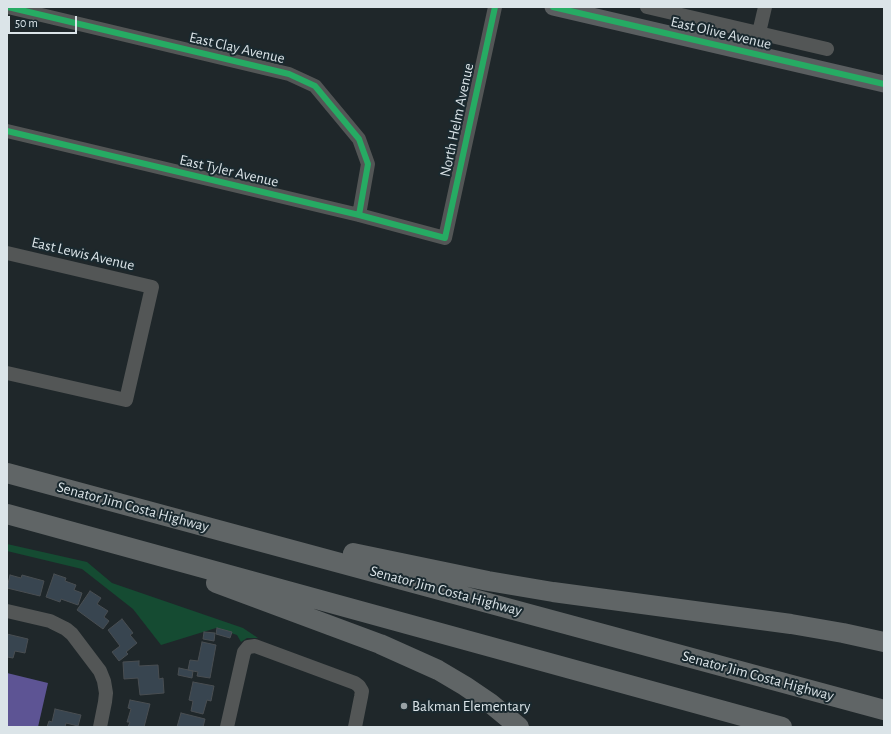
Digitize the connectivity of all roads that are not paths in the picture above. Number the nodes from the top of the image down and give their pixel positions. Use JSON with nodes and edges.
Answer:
{"nodes":[{"id":1,"x":8,"y":7,"type":"edge"},
{"id":2,"x":495,"y":7,"type":"edge"},
{"id":3,"x":553,"y":7,"type":"edge"},
{"id":4,"x":647,"y":7,"type":"edge"},
{"id":5,"x":765,"y":7,"type":"edge"},
{"id":6,"x":759,"y":33,"type":"junction"},
{"id":7,"x":827,"y":49,"type":"dead end"},
{"id":8,"x":754,"y":54,"type":"junction"},
{"id":9,"x":884,"y":84,"type":"edge"},
{"id":10,"x":7,"y":131,"type":"edge"},
{"id":11,"x":359,"y":215,"type":"junction"},
{"id":12,"x":444,"y":238,"type":"joint"},
{"id":13,"x":7,"y":253,"type":"edge"},
{"id":14,"x":7,"y":373,"type":"edge"},
{"id":15,"x":7,"y":473,"type":"edge"},
{"id":16,"x":103,"y":499,"type":"junction"},
{"id":17,"x":7,"y":514,"type":"edge"},
{"id":18,"x":92,"y":537,"type":"junction"},
{"id":19,"x":7,"y":611,"type":"edge"},
{"id":20,"x":884,"y":642,"type":"edge"},
{"id":21,"x":884,"y":710,"type":"edge"},
{"id":22,"x":100,"y":727,"type":"edge"},
{"id":23,"x":227,"y":727,"type":"edge"},
{"id":24,"x":355,"y":727,"type":"edge"},
{"id":25,"x":519,"y":727,"type":"edge"},
{"id":26,"x":782,"y":727,"type":"edge"}],
"edges":[{"from":1,"to":11,"type":"street","name":"East Clay Avenue"},
{"from":2,"to":12,"type":"street","name":"North Helm Avenue"},
{"from":3,"to":8,"type":"main road","name":"East Olive Avenue"},
{"from":4,"to":6,"type":"street"},
{"from":5,"to":6,"type":"street"},
{"from":6,"to":7,"type":"street"},
{"from":6,"to":8,"type":"street"},
{"from":8,"to":9,"type":"main road","name":"East Olive Avenue"},
{"from":10,"to":11,"type":"street","name":"East Tyler Avenue"},
{"from":11,"to":12,"type":"street","name":"East Tyler Avenue"},
{"from":13,"to":14,"type":"street","name":"East Lewis Avenue"},
{"from":15,"to":16,"type":"highway","name":"Senator Jim Costa Highway"},
{"from":16,"to":20,"type":"highway"},
{"from":16,"to":21,"type":"highway","name":"Senator Jim Costa Highway"},
{"from":17,"to":18,"type":"highway"},
{"from":18,"to":25,"type":"highway"},
{"from":18,"to":26,"type":"highway"},
{"from":19,"to":22,"type":"street"},
{"from":23,"to":24,"type":"street"}]}
